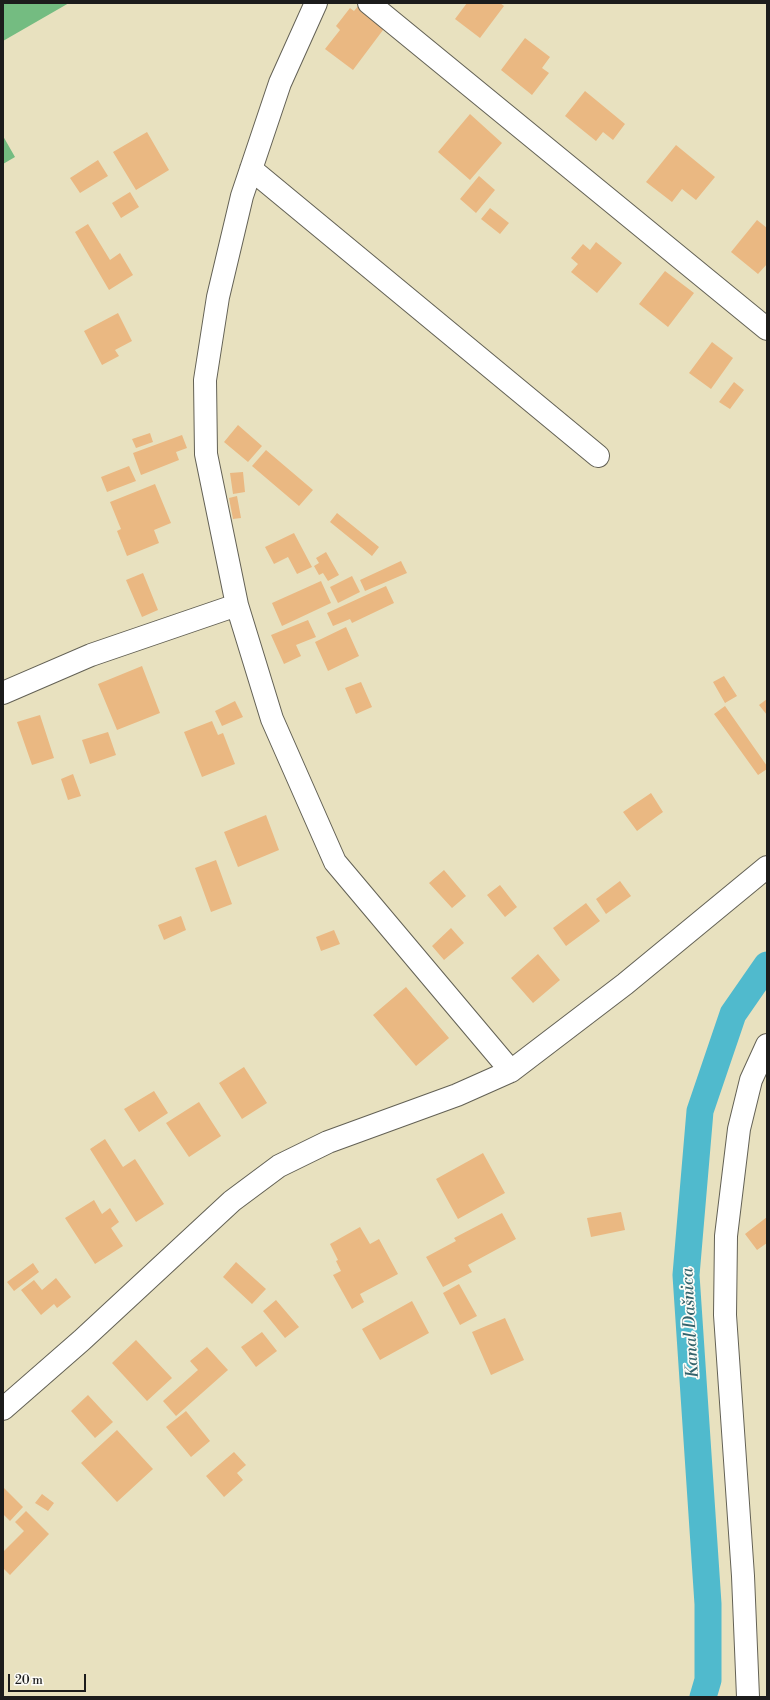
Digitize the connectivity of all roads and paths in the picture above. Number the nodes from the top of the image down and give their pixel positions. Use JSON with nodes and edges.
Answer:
{"nodes":[{"id":1,"x":316,"y":3,"type":"edge"},
{"id":2,"x":369,"y":3,"type":"edge"},
{"id":3,"x":251,"y":169,"type":"junction"},
{"id":4,"x":767,"y":329,"type":"edge"},
{"id":5,"x":598,"y":456,"type":"dead end"},
{"id":6,"x":237,"y":605,"type":"junction"},
{"id":7,"x":3,"y":693,"type":"edge"},
{"id":8,"x":767,"y":867,"type":"edge"},
{"id":9,"x":767,"y":1044,"type":"edge"},
{"id":10,"x":511,"y":1071,"type":"junction"},
{"id":11,"x":3,"y":1409,"type":"edge"},
{"id":12,"x":748,"y":1697,"type":"edge"}],
"edges":[{"from":1,"to":3,"type":"street"},
{"from":2,"to":4,"type":"street"},
{"from":3,"to":5,"type":"street"},
{"from":3,"to":6,"type":"street"},
{"from":6,"to":7,"type":"street"},
{"from":6,"to":10,"type":"street"},
{"from":8,"to":10,"type":"street"},
{"from":9,"to":12,"type":"street"},
{"from":10,"to":11,"type":"street"}]}
